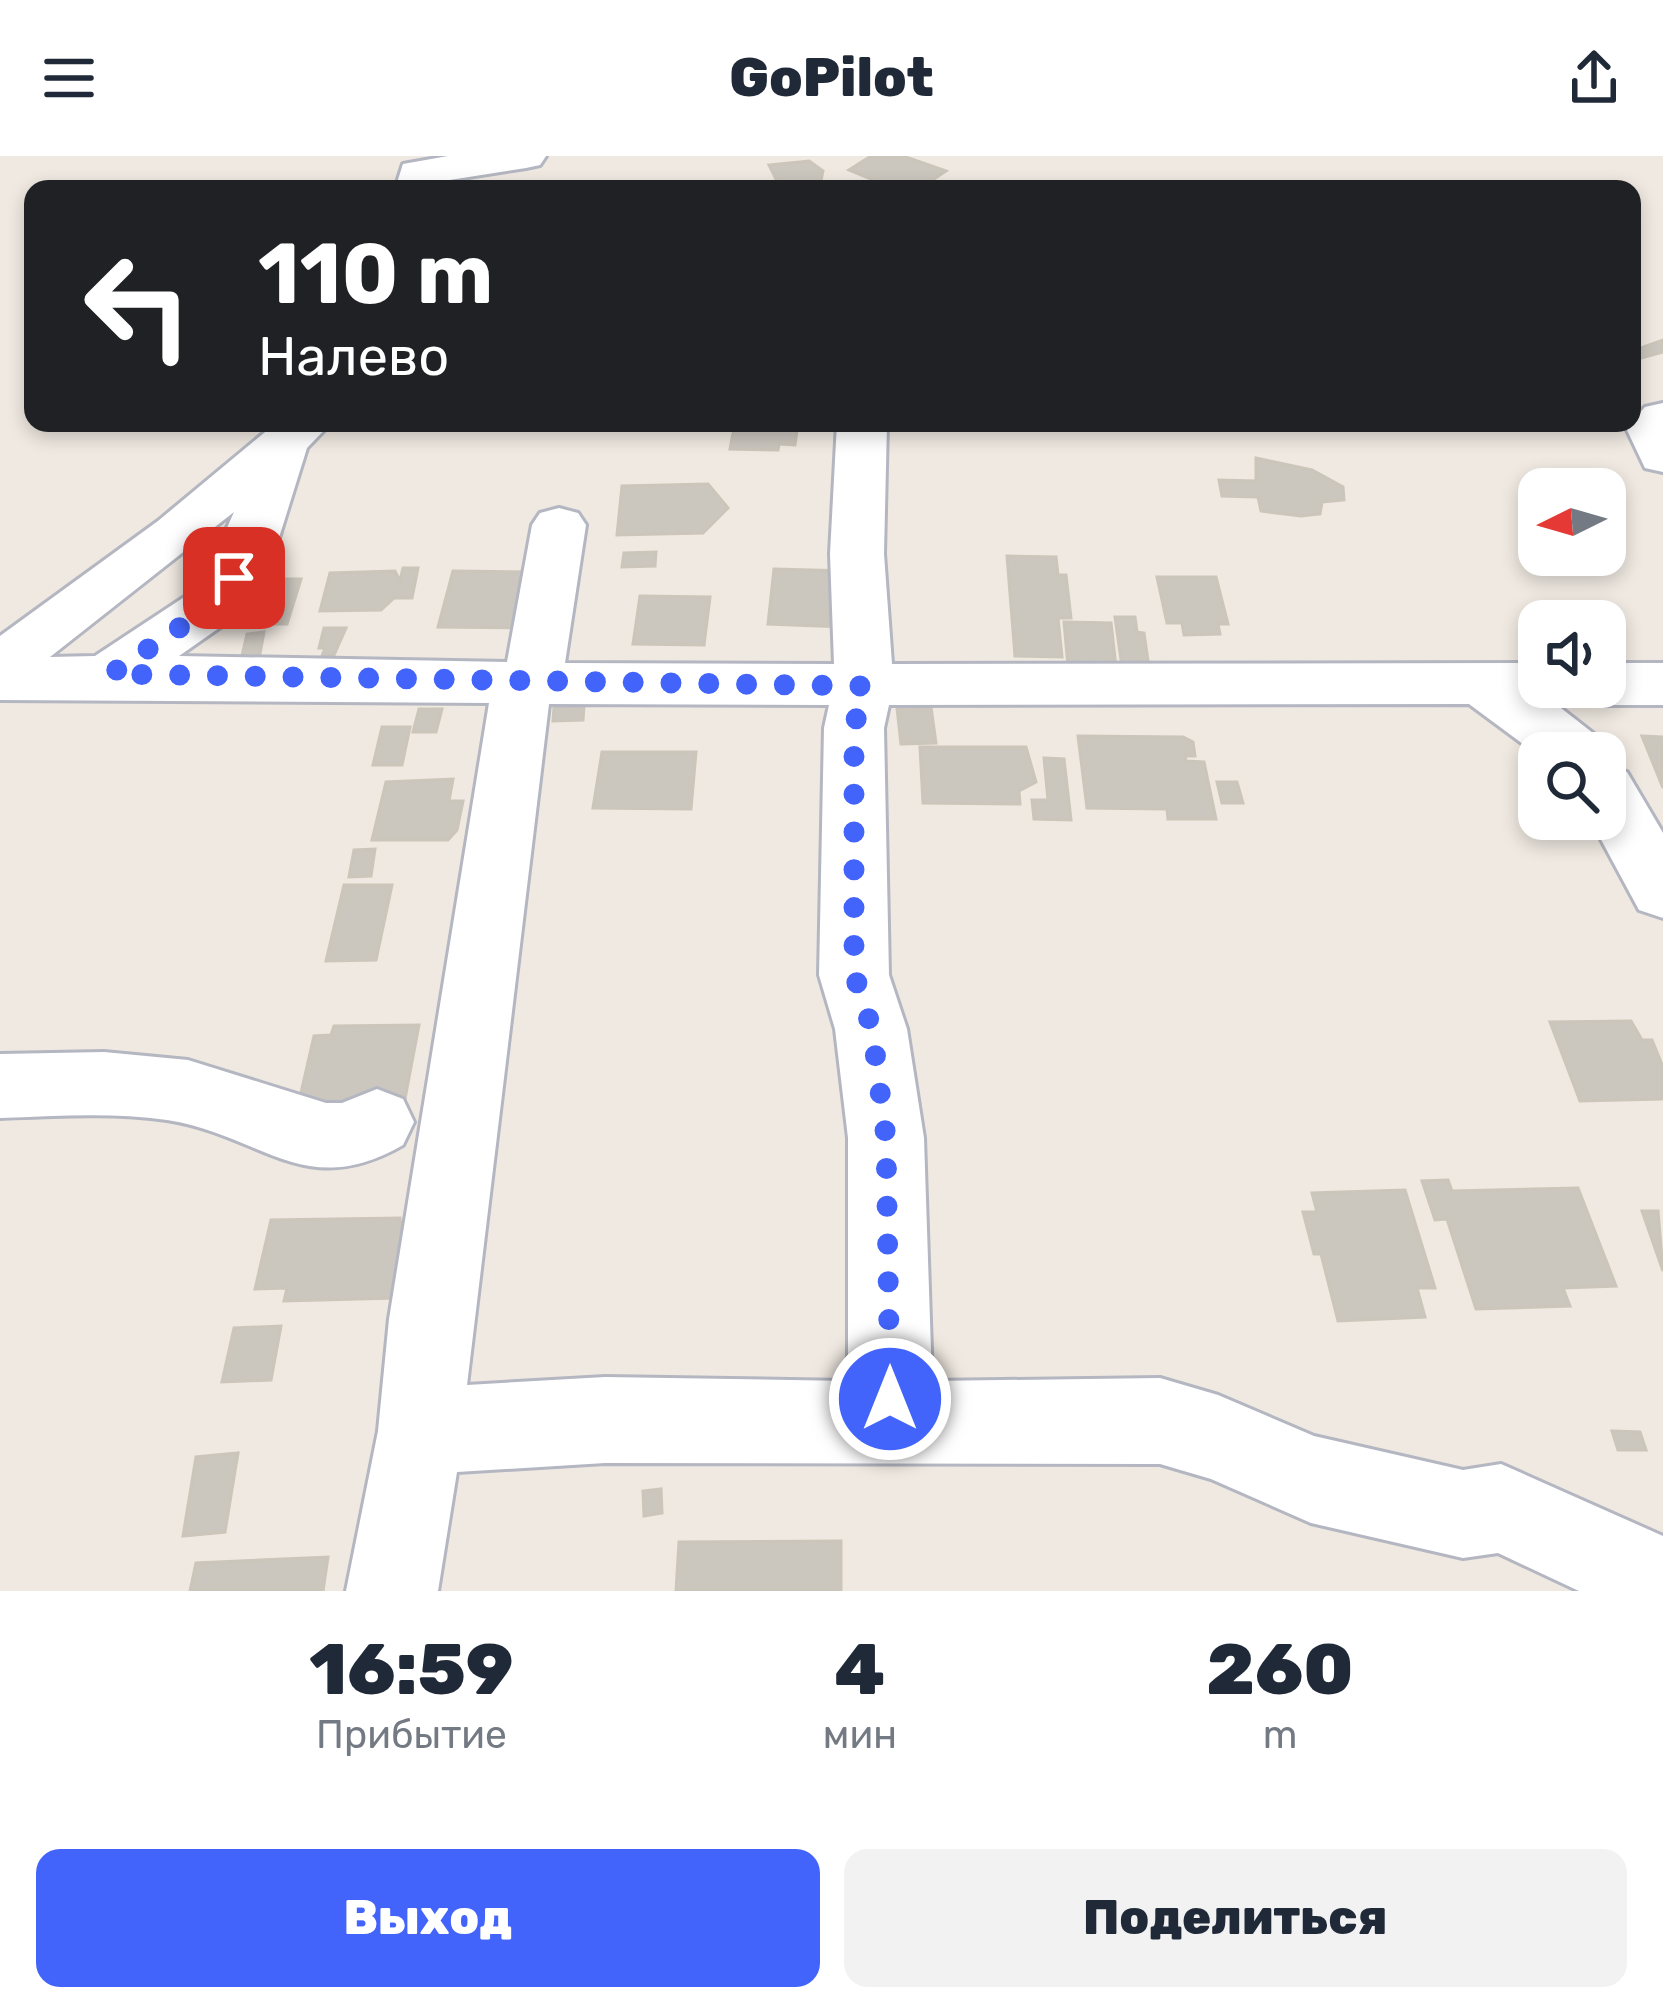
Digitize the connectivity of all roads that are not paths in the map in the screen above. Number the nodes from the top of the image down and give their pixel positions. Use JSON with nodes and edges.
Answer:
{"nodes":[{"id":1,"x":526,"y":156,"type":"edge"},
{"id":2,"x":466,"y":160,"type":"edge"},
{"id":3,"x":412,"y":172,"type":"edge"},
{"id":4,"x":1663,"y":418,"type":"edge"},
{"id":5,"x":290,"y":432,"type":"edge"},
{"id":6,"x":292,"y":432,"type":"edge"},
{"id":7,"x":862,"y":432,"type":"edge"},
{"id":8,"x":1663,"y":457,"type":"edge"},
{"id":9,"x":559,"y":525,"type":"dead end"},
{"id":10,"x":0,"y":665,"type":"edge"},
{"id":11,"x":111,"y":674,"type":"junction"},
{"id":12,"x":0,"y":679,"type":"edge"},
{"id":13,"x":1477,"y":683,"type":"junction"},
{"id":14,"x":529,"y":684,"type":"junction"},
{"id":15,"x":1518,"y":684,"type":"edge"},
{"id":16,"x":1626,"y":684,"type":"edge"},
{"id":17,"x":1663,"y":684,"type":"edge"},
{"id":18,"x":864,"y":686,"type":"junction"},
{"id":19,"x":1550,"y":732,"type":"edge"},
{"id":20,"x":1626,"y":826,"type":"edge"},
{"id":21,"x":1663,"y":892,"type":"edge"},
{"id":22,"x":0,"y":1086,"type":"edge"},
{"id":23,"x":377,"y":1122,"type":"dead end"},
{"id":24,"x":891,"y":1424,"type":"junction"},
{"id":25,"x":421,"y":1431,"type":"junction"},
{"id":26,"x":1663,"y":1583,"type":"edge"},
{"id":27,"x":392,"y":1591,"type":"edge"}],
"edges":[{"from":1,"to":2,"type":"street"},
{"from":2,"to":3,"type":"street"},
{"from":4,"to":8,"type":"street"},
{"from":5,"to":10,"type":"street"},
{"from":6,"to":11,"type":"street"},
{"from":7,"to":18,"type":"street"},
{"from":9,"to":14,"type":"street"},
{"from":11,"to":12,"type":"street"},
{"from":11,"to":14,"type":"street"},
{"from":13,"to":15,"type":"street"},
{"from":13,"to":18,"type":"street"},
{"from":13,"to":19,"type":"street"},
{"from":14,"to":18,"type":"street"},
{"from":14,"to":25,"type":"street"},
{"from":16,"to":17,"type":"street"},
{"from":18,"to":24,"type":"street"},
{"from":20,"to":21,"type":"street"},
{"from":22,"to":23,"type":"street"},
{"from":24,"to":25,"type":"street"},
{"from":24,"to":26,"type":"street"},
{"from":25,"to":27,"type":"street"}]}
